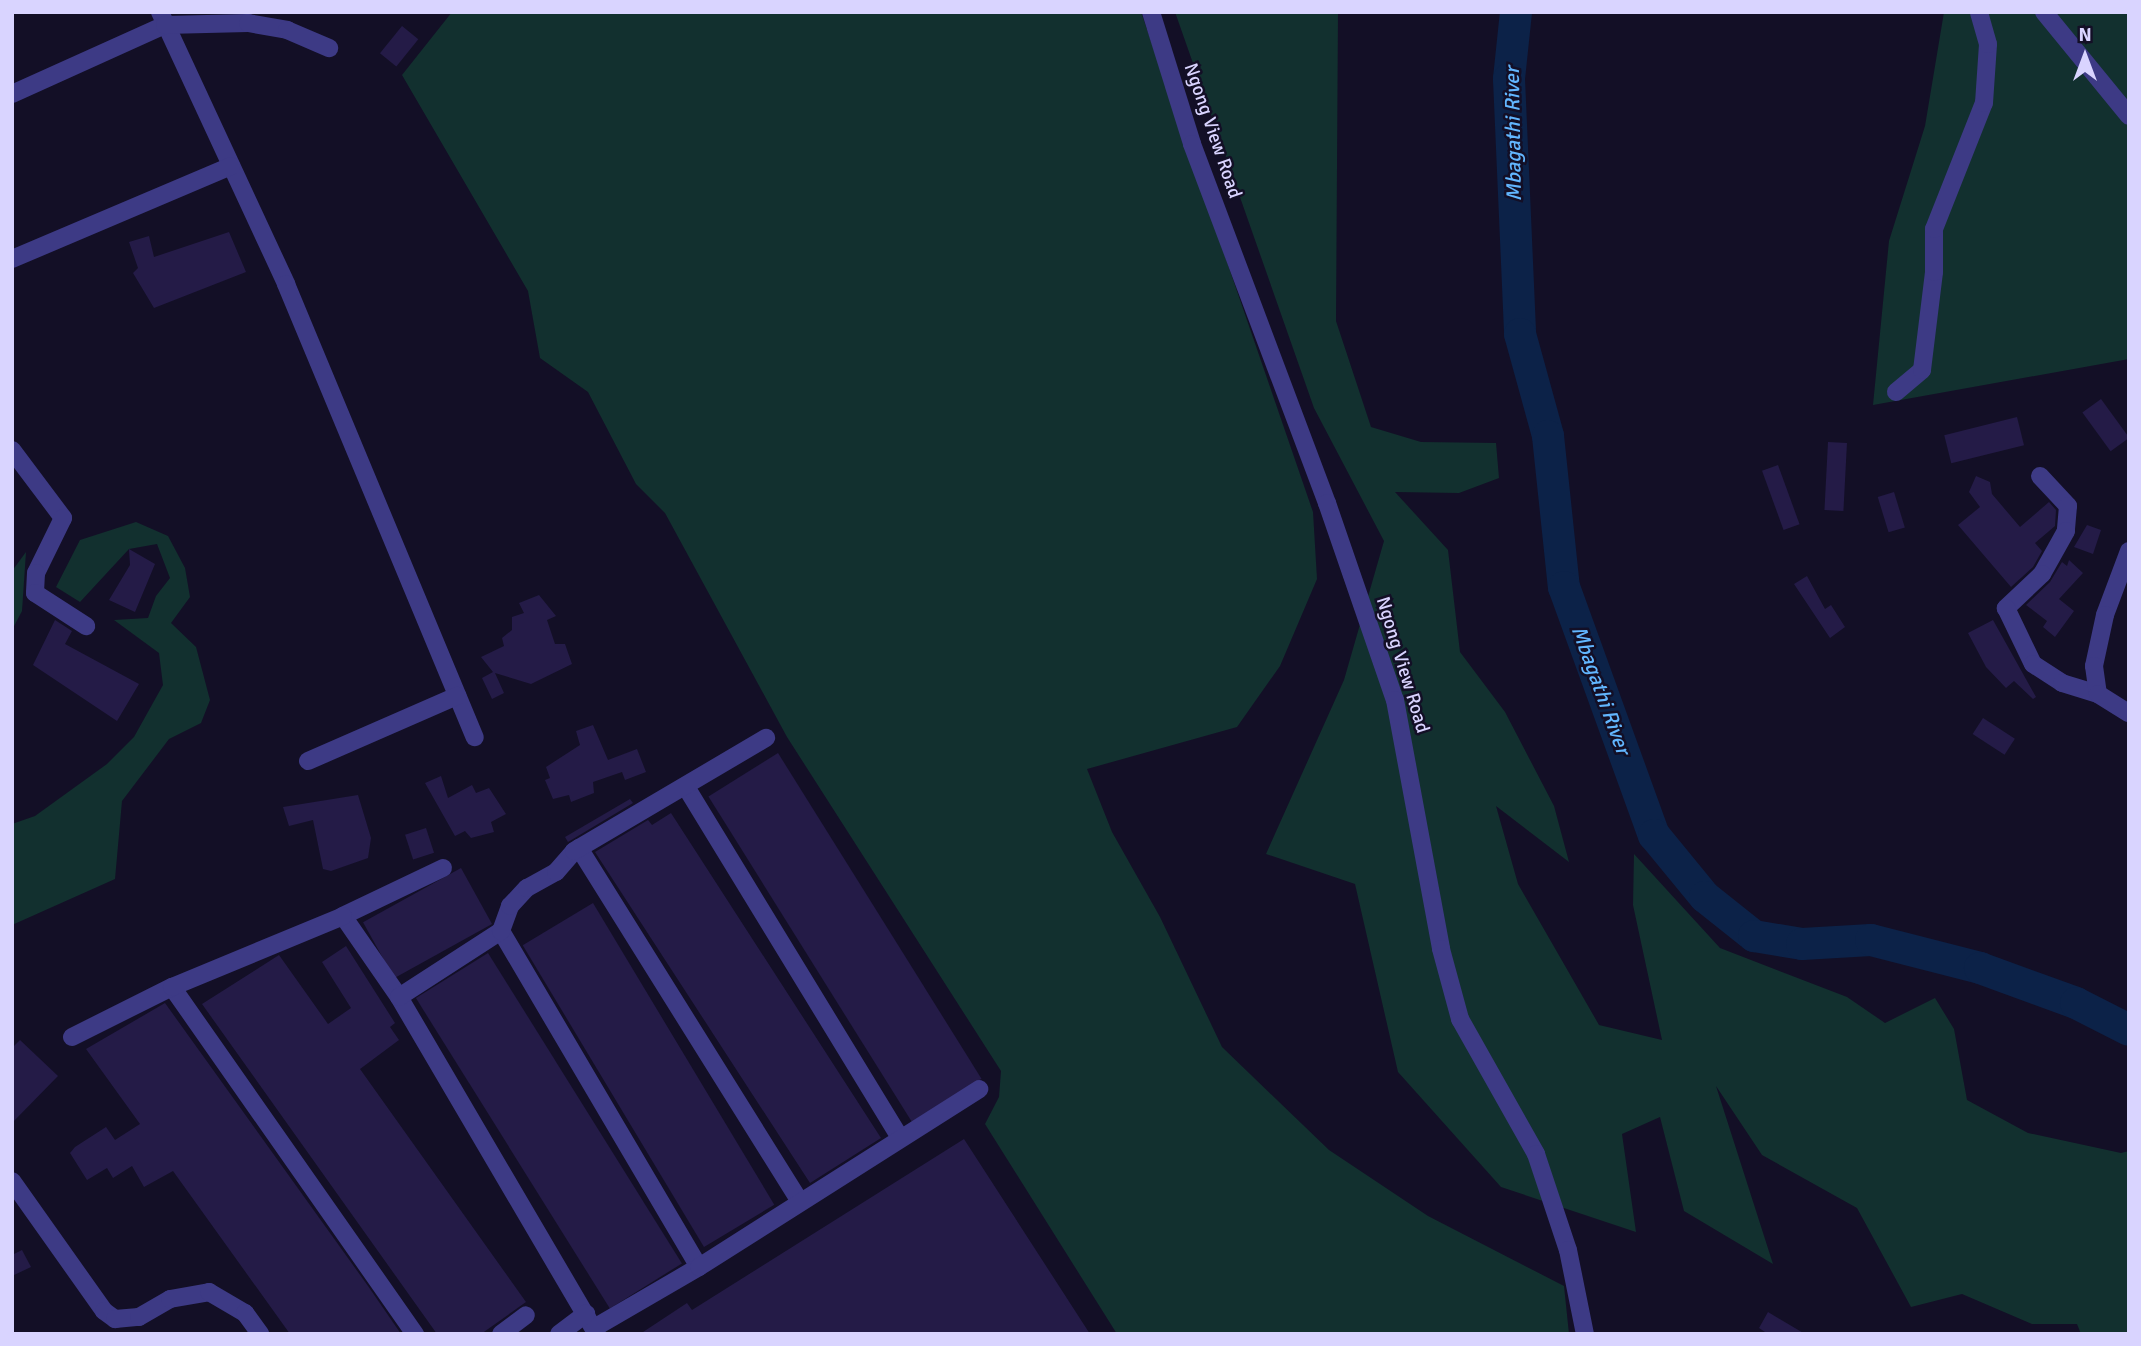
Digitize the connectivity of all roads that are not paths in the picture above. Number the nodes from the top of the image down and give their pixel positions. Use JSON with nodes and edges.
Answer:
{"nodes":[{"id":1,"x":1150,"y":12,"type":"edge"},
{"id":2,"x":1979,"y":12,"type":"edge"},
{"id":3,"x":2044,"y":12,"type":"edge"},
{"id":4,"x":163,"y":18,"type":"edge"},
{"id":5,"x":330,"y":48,"type":"dead end"},
{"id":6,"x":12,"y":94,"type":"edge"},
{"id":7,"x":2129,"y":116,"type":"edge"},
{"id":8,"x":231,"y":166,"type":"junction"},
{"id":9,"x":12,"y":259,"type":"edge"},
{"id":10,"x":1896,"y":392,"type":"dead end"},
{"id":11,"x":12,"y":450,"type":"edge"},
{"id":12,"x":2040,"y":476,"type":"dead end"},
{"id":13,"x":2129,"y":551,"type":"edge"},
{"id":14,"x":86,"y":626,"type":"dead end"},
{"id":15,"x":2098,"y":694,"type":"junction"},
{"id":16,"x":457,"y":696,"type":"junction"},
{"id":17,"x":2129,"y":713,"type":"edge"},
{"id":18,"x":475,"y":737,"type":"dead end"},
{"id":19,"x":766,"y":738,"type":"dead end"},
{"id":20,"x":308,"y":761,"type":"dead end"},
{"id":21,"x":686,"y":787,"type":"junction"},
{"id":22,"x":579,"y":848,"type":"junction"},
{"id":23,"x":443,"y":868,"type":"dead end"},
{"id":24,"x":343,"y":916,"type":"junction"},
{"id":25,"x":501,"y":931,"type":"junction"},
{"id":26,"x":172,"y":986,"type":"junction"},
{"id":27,"x":399,"y":997,"type":"junction"},
{"id":28,"x":72,"y":1037,"type":"dead end"},
{"id":29,"x":979,"y":1090,"type":"dead end"},
{"id":30,"x":900,"y":1137,"type":"junction"},
{"id":31,"x":12,"y":1181,"type":"edge"},
{"id":32,"x":800,"y":1201,"type":"junction"},
{"id":33,"x":699,"y":1267,"type":"junction"},
{"id":34,"x":526,"y":1315,"type":"dead end"},
{"id":35,"x":592,"y":1325,"type":"edge"},
{"id":36,"x":260,"y":1334,"type":"edge"},
{"id":37,"x":415,"y":1334,"type":"edge"},
{"id":38,"x":501,"y":1334,"type":"edge"},
{"id":39,"x":559,"y":1334,"type":"edge"},
{"id":40,"x":1585,"y":1334,"type":"edge"}],
"edges":[{"from":1,"to":40,"type":"street","name":"Ngong View Road"},
{"from":2,"to":10,"type":"street"},
{"from":3,"to":7,"type":"street"},
{"from":4,"to":5,"type":"street"},
{"from":4,"to":6,"type":"street"},
{"from":4,"to":8,"type":"street"},
{"from":8,"to":9,"type":"street"},
{"from":8,"to":16,"type":"street"},
{"from":11,"to":14,"type":"street"},
{"from":12,"to":15,"type":"street"},
{"from":13,"to":15,"type":"street"},
{"from":15,"to":17,"type":"street"},
{"from":16,"to":18,"type":"street"},
{"from":16,"to":20,"type":"street"},
{"from":19,"to":21,"type":"street"},
{"from":21,"to":22,"type":"street"},
{"from":21,"to":30,"type":"street"},
{"from":22,"to":25,"type":"street"},
{"from":22,"to":32,"type":"street"},
{"from":23,"to":24,"type":"street"},
{"from":24,"to":26,"type":"street"},
{"from":24,"to":27,"type":"street"},
{"from":25,"to":27,"type":"street"},
{"from":25,"to":33,"type":"street"},
{"from":26,"to":28,"type":"street"},
{"from":26,"to":37,"type":"street"},
{"from":27,"to":35,"type":"street"},
{"from":29,"to":30,"type":"street"},
{"from":30,"to":32,"type":"street"},
{"from":31,"to":36,"type":"street"},
{"from":32,"to":33,"type":"street"},
{"from":33,"to":35,"type":"street"},
{"from":34,"to":38,"type":"street"},
{"from":35,"to":39,"type":"street"}]}
